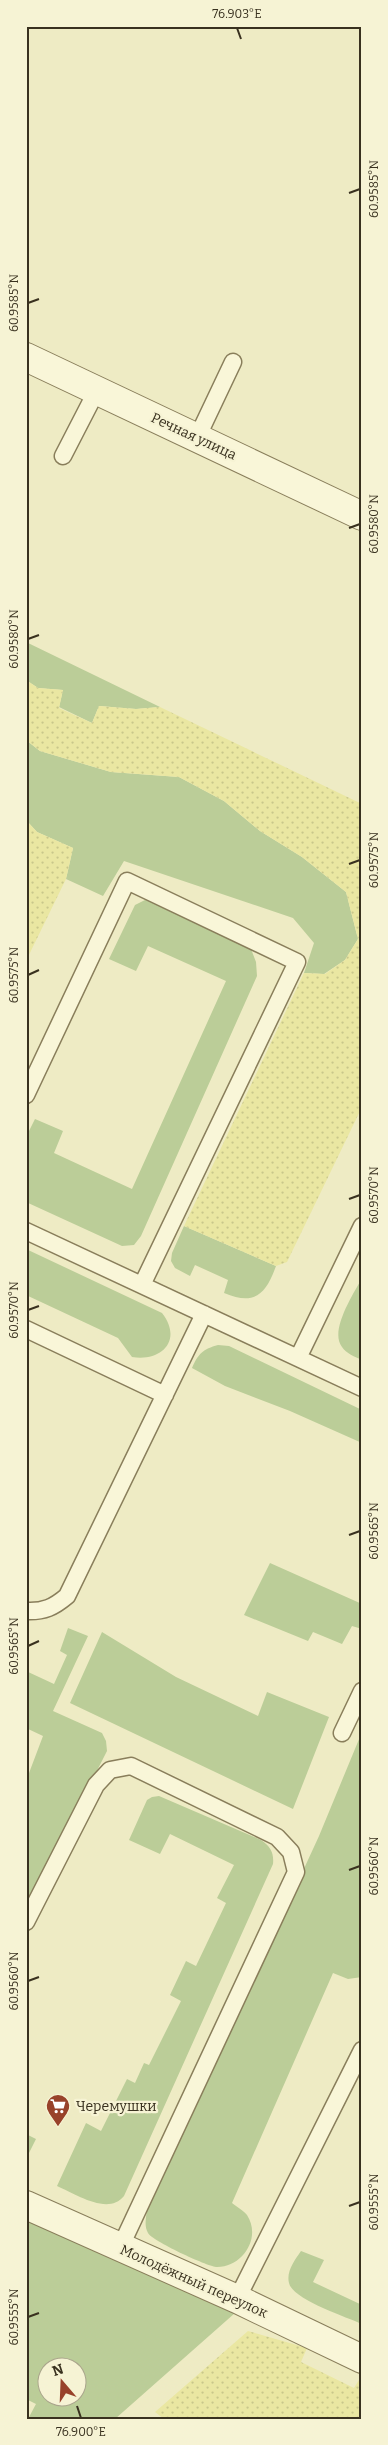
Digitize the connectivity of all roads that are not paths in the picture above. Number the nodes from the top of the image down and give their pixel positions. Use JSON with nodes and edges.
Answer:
{"nodes":[{"id":1,"x":26,"y":357,"type":"edge"},
{"id":2,"x":232,"y":362,"type":"dead end"},
{"id":3,"x":97,"y":390,"type":"junction"},
{"id":4,"x":197,"y":438,"type":"junction"},
{"id":5,"x":63,"y":456,"type":"dead end"},
{"id":6,"x":362,"y":516,"type":"edge"},
{"id":7,"x":26,"y":1095,"type":"edge"},
{"id":8,"x":362,"y":1226,"type":"edge"},
{"id":9,"x":26,"y":1231,"type":"edge"},
{"id":10,"x":142,"y":1285,"type":"junction"},
{"id":11,"x":204,"y":1314,"type":"junction"},
{"id":12,"x":26,"y":1330,"type":"edge"},
{"id":13,"x":298,"y":1358,"type":"junction"},
{"id":14,"x":362,"y":1388,"type":"edge"},
{"id":15,"x":165,"y":1395,"type":"junction"},
{"id":16,"x":26,"y":1611,"type":"edge"},
{"id":17,"x":362,"y":1691,"type":"edge"},
{"id":18,"x":342,"y":1733,"type":"dead end"},
{"id":19,"x":26,"y":1922,"type":"edge"},
{"id":20,"x":362,"y":2050,"type":"edge"},
{"id":21,"x":26,"y":2205,"type":"edge"},
{"id":22,"x":120,"y":2248,"type":"junction"},
{"id":23,"x":237,"y":2299,"type":"junction"},
{"id":24,"x":362,"y":2358,"type":"edge"}],
"edges":[{"from":1,"to":3,"type":"street","name":"Речная улица"},
{"from":2,"to":4,"type":"lane"},
{"from":3,"to":4,"type":"street","name":"Речная улица"},
{"from":3,"to":5,"type":"lane"},
{"from":4,"to":6,"type":"street","name":"Речная улица"},
{"from":7,"to":10,"type":"lane"},
{"from":8,"to":13,"type":"lane"},
{"from":9,"to":10,"type":"lane"},
{"from":10,"to":11,"type":"lane"},
{"from":11,"to":13,"type":"lane"},
{"from":11,"to":15,"type":"lane"},
{"from":12,"to":15,"type":"lane"},
{"from":13,"to":14,"type":"lane"},
{"from":15,"to":16,"type":"lane"},
{"from":17,"to":18,"type":"lane"},
{"from":19,"to":22,"type":"lane"},
{"from":20,"to":23,"type":"lane"},
{"from":21,"to":22,"type":"street","name":"Молодёжный переулок"},
{"from":22,"to":23,"type":"street","name":"Молодёжный переулок"},
{"from":23,"to":24,"type":"street","name":"Молодёжный переулок"}]}
